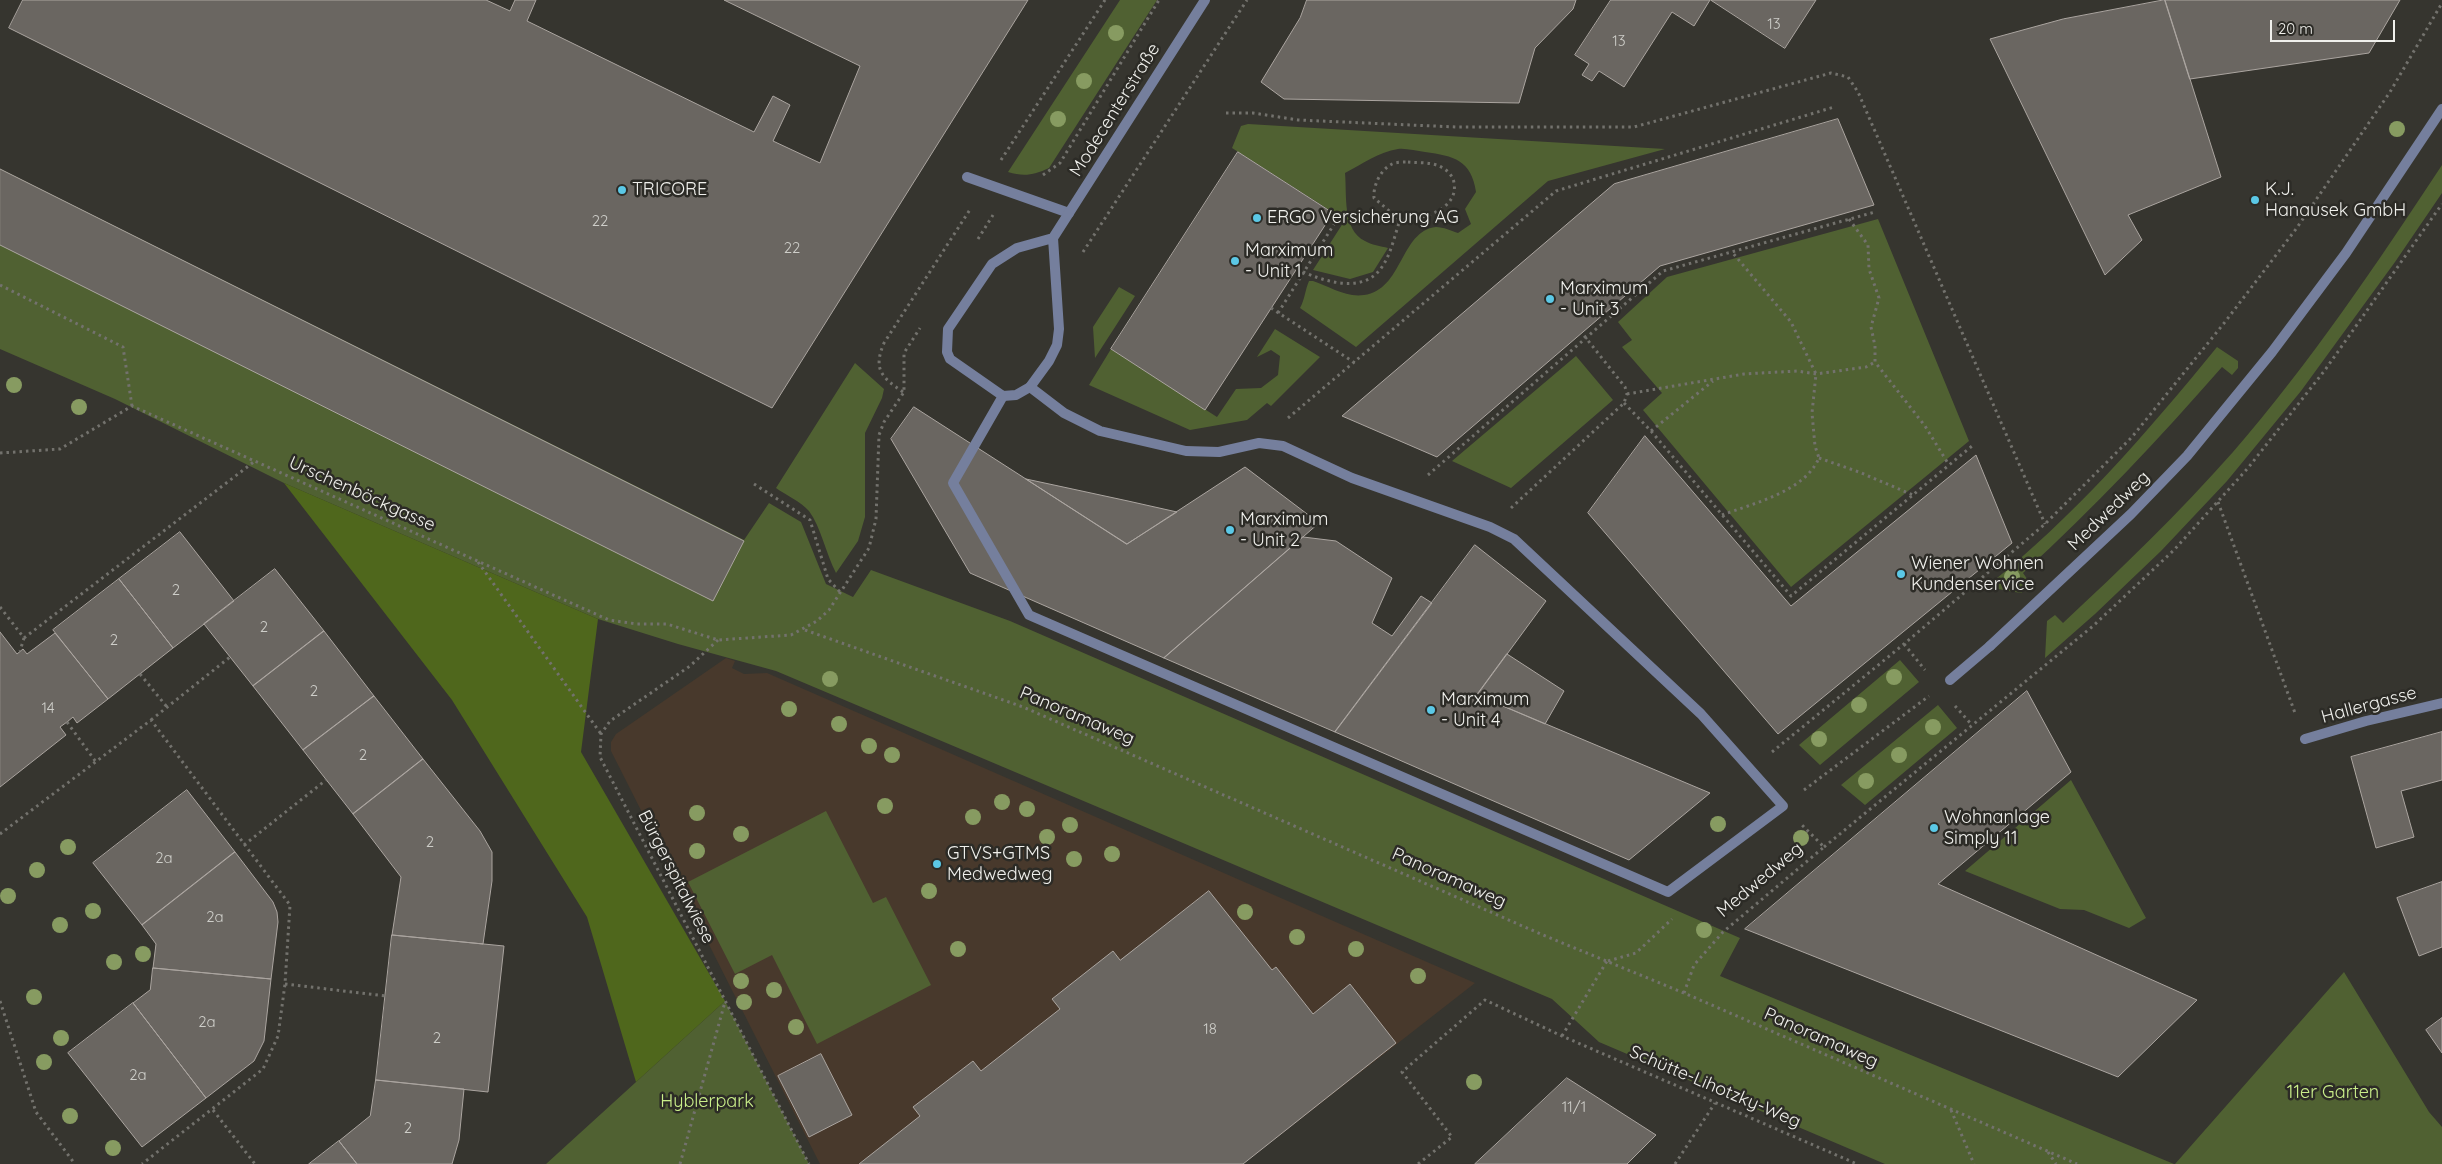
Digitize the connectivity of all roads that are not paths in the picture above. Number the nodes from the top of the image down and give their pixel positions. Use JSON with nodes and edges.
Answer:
{"nodes":[{"id":1,"x":1205,"y":0,"type":"edge"},
{"id":2,"x":2442,"y":110,"type":"edge"},
{"id":3,"x":967,"y":177,"type":"dead end"},
{"id":4,"x":1069,"y":213,"type":"junction"},
{"id":5,"x":1053,"y":238,"type":"junction"},
{"id":6,"x":1030,"y":387,"type":"junction"},
{"id":7,"x":1003,"y":396,"type":"junction"},
{"id":8,"x":1950,"y":680,"type":"road end"},
{"id":9,"x":2442,"y":703,"type":"edge"},
{"id":10,"x":2305,"y":739,"type":"road end"}],
"edges":[{"from":1,"to":4,"type":"street","name":"Modecenterstraße"},
{"from":2,"to":8,"type":"street","name":"Medwedweg"},
{"from":3,"to":4,"type":"street"},
{"from":4,"to":5,"type":"street","name":"Modecenterstraße"},
{"from":5,"to":6,"type":"street"},
{"from":5,"to":7,"type":"street"},
{"from":6,"to":7,"type":"street"},
{"from":6,"to":7,"type":"street"},
{"from":9,"to":10,"type":"street","name":"Hallergasse"}]}
